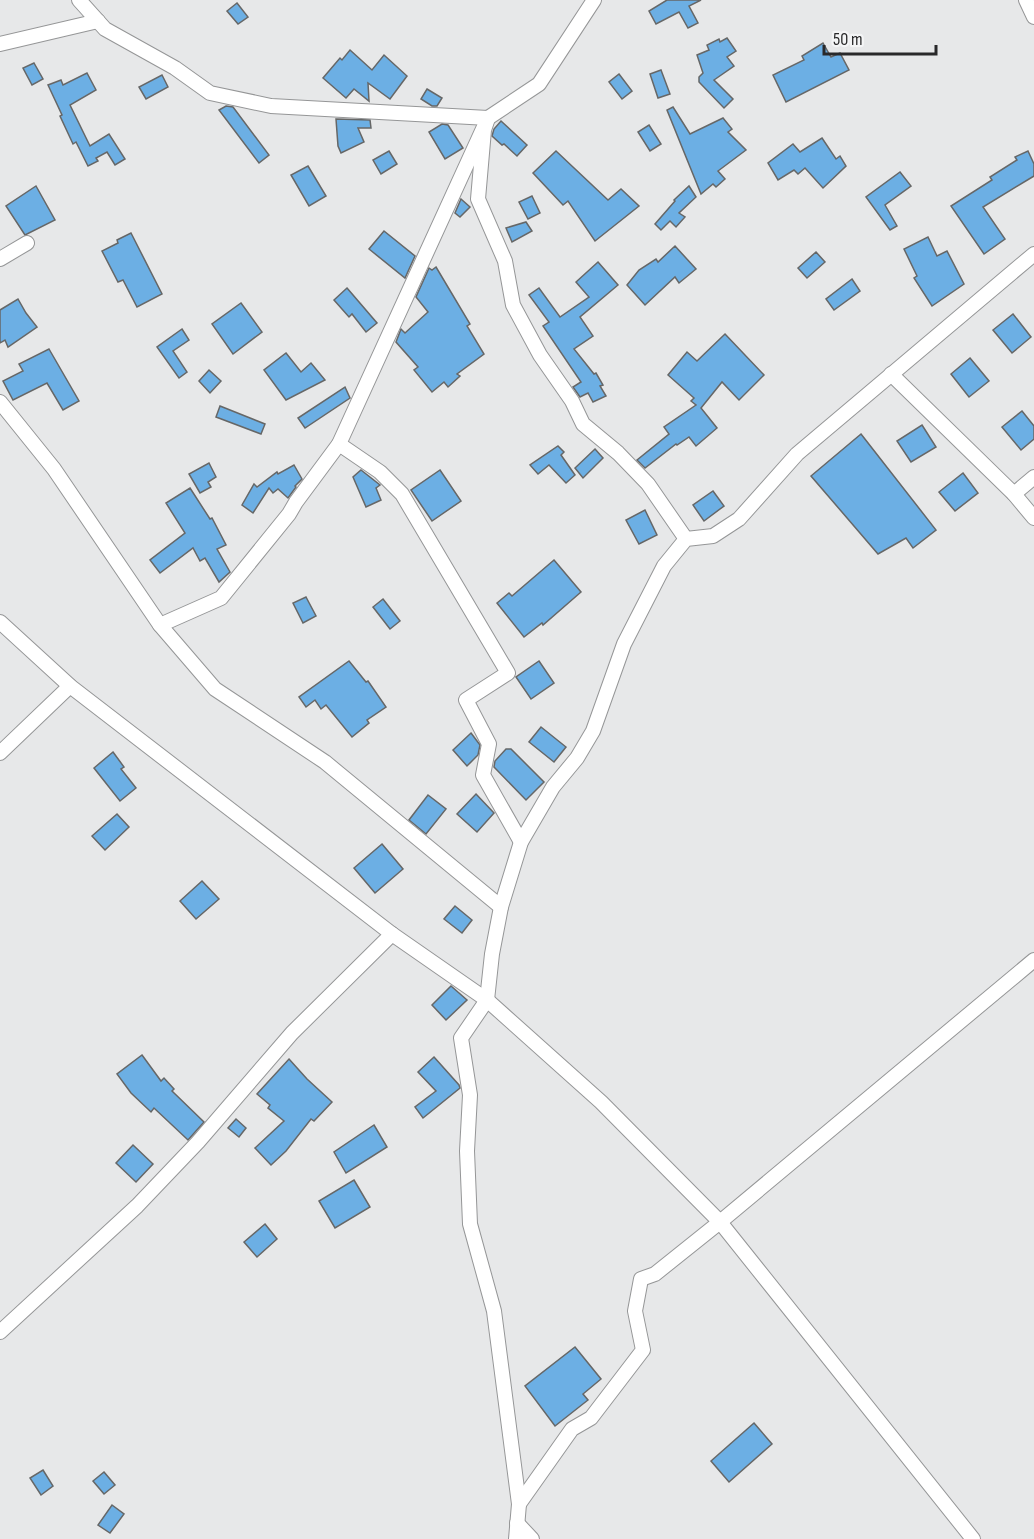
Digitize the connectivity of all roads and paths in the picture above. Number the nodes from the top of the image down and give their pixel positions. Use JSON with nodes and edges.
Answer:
{"nodes":[{"id":1,"x":79,"y":0,"type":"edge"},
{"id":2,"x":594,"y":0,"type":"edge"},
{"id":3,"x":1026,"y":0,"type":"edge"},
{"id":4,"x":1034,"y":17,"type":"edge"},
{"id":5,"x":98,"y":21,"type":"junction"},
{"id":6,"x":0,"y":44,"type":"edge"},
{"id":7,"x":488,"y":118,"type":"junction"},
{"id":8,"x":27,"y":243,"type":"dead end"},
{"id":9,"x":1034,"y":254,"type":"edge"},
{"id":10,"x":0,"y":259,"type":"edge"},
{"id":11,"x":891,"y":374,"type":"junction"},
{"id":12,"x":0,"y":402,"type":"edge"},
{"id":13,"x":339,"y":444,"type":"junction"},
{"id":14,"x":1034,"y":477,"type":"edge"},
{"id":15,"x":1014,"y":494,"type":"junction"},
{"id":16,"x":1034,"y":518,"type":"edge"},
{"id":17,"x":686,"y":539,"type":"junction"},
{"id":18,"x":0,"y":622,"type":"edge"},
{"id":19,"x":160,"y":625,"type":"junction"},
{"id":20,"x":70,"y":686,"type":"junction"},
{"id":21,"x":0,"y":753,"type":"edge"},
{"id":22,"x":521,"y":842,"type":"junction"},
{"id":23,"x":501,"y":907,"type":"junction"},
{"id":24,"x":392,"y":934,"type":"junction"},
{"id":25,"x":1034,"y":960,"type":"edge"},
{"id":26,"x":487,"y":1000,"type":"junction"},
{"id":27,"x":720,"y":1222,"type":"junction"},
{"id":28,"x":0,"y":1332,"type":"edge"},
{"id":29,"x":519,"y":1504,"type":"junction"},
{"id":30,"x":518,"y":1522,"type":"junction"},
{"id":31,"x":516,"y":1539,"type":"edge"},
{"id":32,"x":532,"y":1539,"type":"edge"},
{"id":33,"x":974,"y":1539,"type":"edge"}],
"edges":[{"from":1,"to":5,"type":"street"},
{"from":2,"to":7,"type":"street"},
{"from":3,"to":4,"type":"street"},
{"from":5,"to":6,"type":"street"},
{"from":5,"to":7,"type":"street"},
{"from":7,"to":13,"type":"street"},
{"from":7,"to":17,"type":"street"},
{"from":8,"to":10,"type":"street"},
{"from":9,"to":11,"type":"street"},
{"from":11,"to":15,"type":"street"},
{"from":11,"to":17,"type":"street"},
{"from":12,"to":19,"type":"street"},
{"from":13,"to":19,"type":"street"},
{"from":13,"to":22,"type":"street"},
{"from":14,"to":15,"type":"street"},
{"from":15,"to":16,"type":"street"},
{"from":17,"to":22,"type":"street"},
{"from":18,"to":20,"type":"street"},
{"from":19,"to":23,"type":"street"},
{"from":20,"to":21,"type":"street"},
{"from":20,"to":24,"type":"street"},
{"from":22,"to":23,"type":"street"},
{"from":23,"to":26,"type":"street"},
{"from":24,"to":26,"type":"street"},
{"from":24,"to":28,"type":"street"},
{"from":25,"to":27,"type":"street"},
{"from":26,"to":27,"type":"street"},
{"from":26,"to":29,"type":"street"},
{"from":27,"to":29,"type":"street"},
{"from":27,"to":33,"type":"street"},
{"from":29,"to":30,"type":"street"},
{"from":30,"to":31,"type":"street"},
{"from":30,"to":32,"type":"street"}]}
